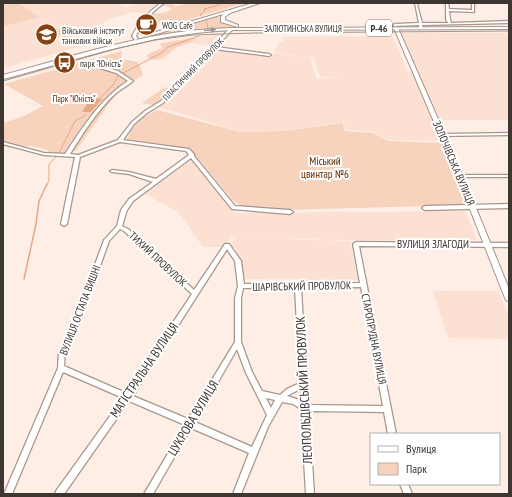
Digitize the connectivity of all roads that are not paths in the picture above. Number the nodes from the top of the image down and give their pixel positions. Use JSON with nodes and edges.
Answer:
{"nodes":[{"id":1,"x":163,"y":3,"type":"edge"},
{"id":2,"x":258,"y":3,"type":"edge"},
{"id":3,"x":447,"y":3,"type":"edge"},
{"id":4,"x":473,"y":3,"type":"edge"},
{"id":5,"x":416,"y":4,"type":"dead end"},
{"id":6,"x":447,"y":10,"type":"junction"},
{"id":7,"x":230,"y":11,"type":"junction"},
{"id":8,"x":487,"y":22,"type":"junction"},
{"id":9,"x":509,"y":22,"type":"edge"},
{"id":10,"x":450,"y":23,"type":"junction"},
{"id":11,"x":458,"y":23,"type":"junction"},
{"id":12,"x":395,"y":26,"type":"junction"},
{"id":13,"x":232,"y":27,"type":"junction"},
{"id":14,"x":421,"y":27,"type":"junction"},
{"id":15,"x":461,"y":28,"type":"junction"},
{"id":16,"x":492,"y":28,"type":"junction"},
{"id":17,"x":509,"y":28,"type":"edge"},
{"id":18,"x":136,"y":39,"type":"junction"},
{"id":19,"x":118,"y":45,"type":"junction"},
{"id":20,"x":214,"y":48,"type":"junction"},
{"id":21,"x":269,"y":55,"type":"dead end"},
{"id":22,"x":101,"y":67,"type":"dead end"},
{"id":23,"x":3,"y":76,"type":"edge"},
{"id":24,"x":509,"y":134,"type":"edge"},
{"id":25,"x":442,"y":135,"type":"junction"},
{"id":26,"x":120,"y":141,"type":"junction"},
{"id":27,"x":3,"y":142,"type":"edge"},
{"id":28,"x":67,"y":155,"type":"junction"},
{"id":29,"x":78,"y":156,"type":"junction"},
{"id":30,"x":192,"y":156,"type":"junction"},
{"id":31,"x":112,"y":171,"type":"dead end"},
{"id":32,"x":460,"y":176,"type":"junction"},
{"id":33,"x":509,"y":176,"type":"edge"},
{"id":34,"x":156,"y":181,"type":"junction"},
{"id":35,"x":509,"y":206,"type":"edge"},
{"id":36,"x":472,"y":207,"type":"junction"},
{"id":37,"x":425,"y":208,"type":"dead end"},
{"id":38,"x":290,"y":212,"type":"dead end"},
{"id":39,"x":64,"y":224,"type":"dead end"},
{"id":40,"x":119,"y":228,"type":"junction"},
{"id":41,"x":356,"y":244,"type":"joint"},
{"id":42,"x":487,"y":245,"type":"junction"},
{"id":43,"x":509,"y":245,"type":"edge"},
{"id":44,"x":364,"y":285,"type":"junction"},
{"id":45,"x":241,"y":286,"type":"junction"},
{"id":46,"x":298,"y":286,"type":"junction"},
{"id":47,"x":195,"y":294,"type":"junction"},
{"id":48,"x":509,"y":297,"type":"edge"},
{"id":49,"x":238,"y":342,"type":"junction"},
{"id":50,"x":241,"y":354,"type":"junction"},
{"id":51,"x":230,"y":355,"type":"junction"},
{"id":52,"x":61,"y":368,"type":"junction"},
{"id":53,"x":304,"y":384,"type":"junction"},
{"id":54,"x":260,"y":394,"type":"junction"},
{"id":55,"x":127,"y":398,"type":"junction"},
{"id":56,"x":281,"y":398,"type":"junction"},
{"id":57,"x":306,"y":408,"type":"junction"},
{"id":58,"x":387,"y":409,"type":"junction"},
{"id":59,"x":271,"y":415,"type":"junction"},
{"id":60,"x":189,"y":424,"type":"junction"},
{"id":61,"x":392,"y":433,"type":"edge"},
{"id":62,"x":255,"y":452,"type":"junction"},
{"id":63,"x":8,"y":494,"type":"edge"},
{"id":64,"x":59,"y":494,"type":"edge"},
{"id":65,"x":148,"y":494,"type":"edge"},
{"id":66,"x":237,"y":494,"type":"edge"},
{"id":67,"x":310,"y":494,"type":"edge"}],
"edges":[{"from":1,"to":18,"type":"street"},
{"from":2,"to":7,"type":"main road"},
{"from":3,"to":6,"type":"street"},
{"from":4,"to":6,"type":"street"},
{"from":5,"to":14,"type":"street"},
{"from":6,"to":10,"type":"street"},
{"from":7,"to":13,"type":"main road"},
{"from":7,"to":18,"type":"main road"},
{"from":8,"to":9,"type":"street"},
{"from":8,"to":11,"type":"street"},
{"from":8,"to":16,"type":"street"},
{"from":10,"to":11,"type":"street"},
{"from":10,"to":14,"type":"street"},
{"from":11,"to":15,"type":"street"},
{"from":12,"to":13,"type":"main road","name":"ЗАЛЮТИНСЬКА ВУЛИЦЯ","number":"Р-46"},
{"from":12,"to":14,"type":"main road","name":"ЗАЛЮТИНСЬКА ВУЛИЦЯ","number":"Р-46"},
{"from":12,"to":25,"type":"street","name":"ЗОЛОЧІВСЬКА ВУЛИЦЯ"},
{"from":19,"to":13,"type":"main road","name":"ЗАЛЮТИНСЬКА ВУЛИЦЯ","number":"Р-46","one_way":true},
{"from":13,"to":20,"type":"street","name":"ПЛАСТИЧНИЙ ПРОВУЛОК"},
{"from":14,"to":15,"type":"main road","name":"ЗАЛЮТИНСЬКА ВУЛИЦЯ","number":"Р-46"},
{"from":15,"to":16,"type":"main road","name":"ЗАЛЮТИНСЬКА ВУЛИЦЯ","number":"Р-46"},
{"from":16,"to":17,"type":"main road","name":"ЗАЛЮТИНСЬКА ВУЛИЦЯ","number":"Р-46"},
{"from":18,"to":19,"type":"main road"},
{"from":18,"to":23,"type":"main road"},
{"from":19,"to":23,"type":"main road","name":"ЗАЛЮТИНСЬКА ВУЛИЦЯ","number":"Р-46"},
{"from":20,"to":21,"type":"street"},
{"from":20,"to":26,"type":"street","name":"ПЛАСТИЧНИЙ ПРОВУЛОК"},
{"from":22,"to":28,"type":"street"},
{"from":24,"to":25,"type":"street"},
{"from":25,"to":32,"type":"street","name":"ЗОЛОЧІВСЬКА ВУЛИЦЯ"},
{"from":26,"to":29,"type":"street"},
{"from":26,"to":30,"type":"street"},
{"from":27,"to":28,"type":"street"},
{"from":28,"to":29,"type":"street"},
{"from":29,"to":39,"type":"street"},
{"from":30,"to":34,"type":"street","name":"ВУЛИЦЯ ОСТАПА ВИШНІ"},
{"from":30,"to":38,"type":"street"},
{"from":31,"to":34,"type":"street"},
{"from":32,"to":33,"type":"street"},
{"from":32,"to":36,"type":"street","name":"ЗОЛОЧІВСЬКА ВУЛИЦЯ"},
{"from":34,"to":40,"type":"street","name":"ВУЛИЦЯ ОСТАПА ВИШНІ"},
{"from":35,"to":36,"type":"street"},
{"from":36,"to":37,"type":"street"},
{"from":36,"to":42,"type":"street","name":"ЗОЛОЧІВСЬКА ВУЛИЦЯ"},
{"from":40,"to":47,"type":"street","name":"ТИХИЙ ПРОВУЛОК"},
{"from":40,"to":52,"type":"street","name":"ВУЛИЦЯ ОСТАПА ВИШНІ"},
{"from":41,"to":42,"type":"street","name":"ВУЛИЦЯ ЗЛАГОДИ"},
{"from":41,"to":44,"type":"street","name":"СТАРОПРУДНА ВУЛИЦЯ"},
{"from":42,"to":43,"type":"street","name":"ВУЛИЦЯ ЗЛАГОДИ"},
{"from":42,"to":48,"type":"street","name":"ЗОЛОЧІВСЬКА ВУЛИЦЯ"},
{"from":44,"to":46,"type":"street","name":"ШАРІВСЬКИЙ ПРОВУЛОК"},
{"from":44,"to":58,"type":"street","name":"СТАРОПРУДНА ВУЛИЦЯ"},
{"from":45,"to":46,"type":"street","name":"ШАРІВСЬКИЙ ПРОВУЛОК"},
{"from":45,"to":47,"type":"street","name":"МАГІСТРАЛЬНА ВУЛИЦЯ"},
{"from":45,"to":49,"type":"street"},
{"from":46,"to":53,"type":"street","name":"ЛЕОПОЛЬДІВСЬКИЙ ПРОВУЛОК"},
{"from":47,"to":55,"type":"street","name":"МАГІСТРАЛЬНА ВУЛИЦЯ"},
{"from":49,"to":50,"type":"street"},
{"from":49,"to":51,"type":"street","name":"ЦУКРОВА ВУЛИЦЯ"},
{"from":50,"to":51,"type":"street"},
{"from":50,"to":54,"type":"street"},
{"from":51,"to":60,"type":"street","name":"ЦУКРОВА ВУЛИЦЯ"},
{"from":52,"to":55,"type":"street"},
{"from":52,"to":63,"type":"street","name":"ВУЛИЦЯ ОСТАПА ВИШНІ"},
{"from":53,"to":56,"type":"street"},
{"from":53,"to":57,"type":"street","name":"ЛЕОПОЛЬДІВСЬКИЙ ПРОВУЛОК"},
{"from":54,"to":56,"type":"street"},
{"from":54,"to":59,"type":"street"},
{"from":55,"to":60,"type":"street"},
{"from":55,"to":64,"type":"street","name":"МАГІСТРАЛЬНА ВУЛИЦЯ"},
{"from":56,"to":57,"type":"street"},
{"from":56,"to":59,"type":"street"},
{"from":57,"to":58,"type":"street"},
{"from":57,"to":67,"type":"street","name":"ЛЕОПОЛЬДІВСЬКИЙ ПРОВУЛОК"},
{"from":58,"to":61,"type":"street","name":"СТАРОПРУДНА ВУЛИЦЯ"},
{"from":59,"to":62,"type":"street"},
{"from":60,"to":62,"type":"street"},
{"from":60,"to":65,"type":"street","name":"ЦУКРОВА ВУЛИЦЯ"},
{"from":62,"to":66,"type":"street"}]}
